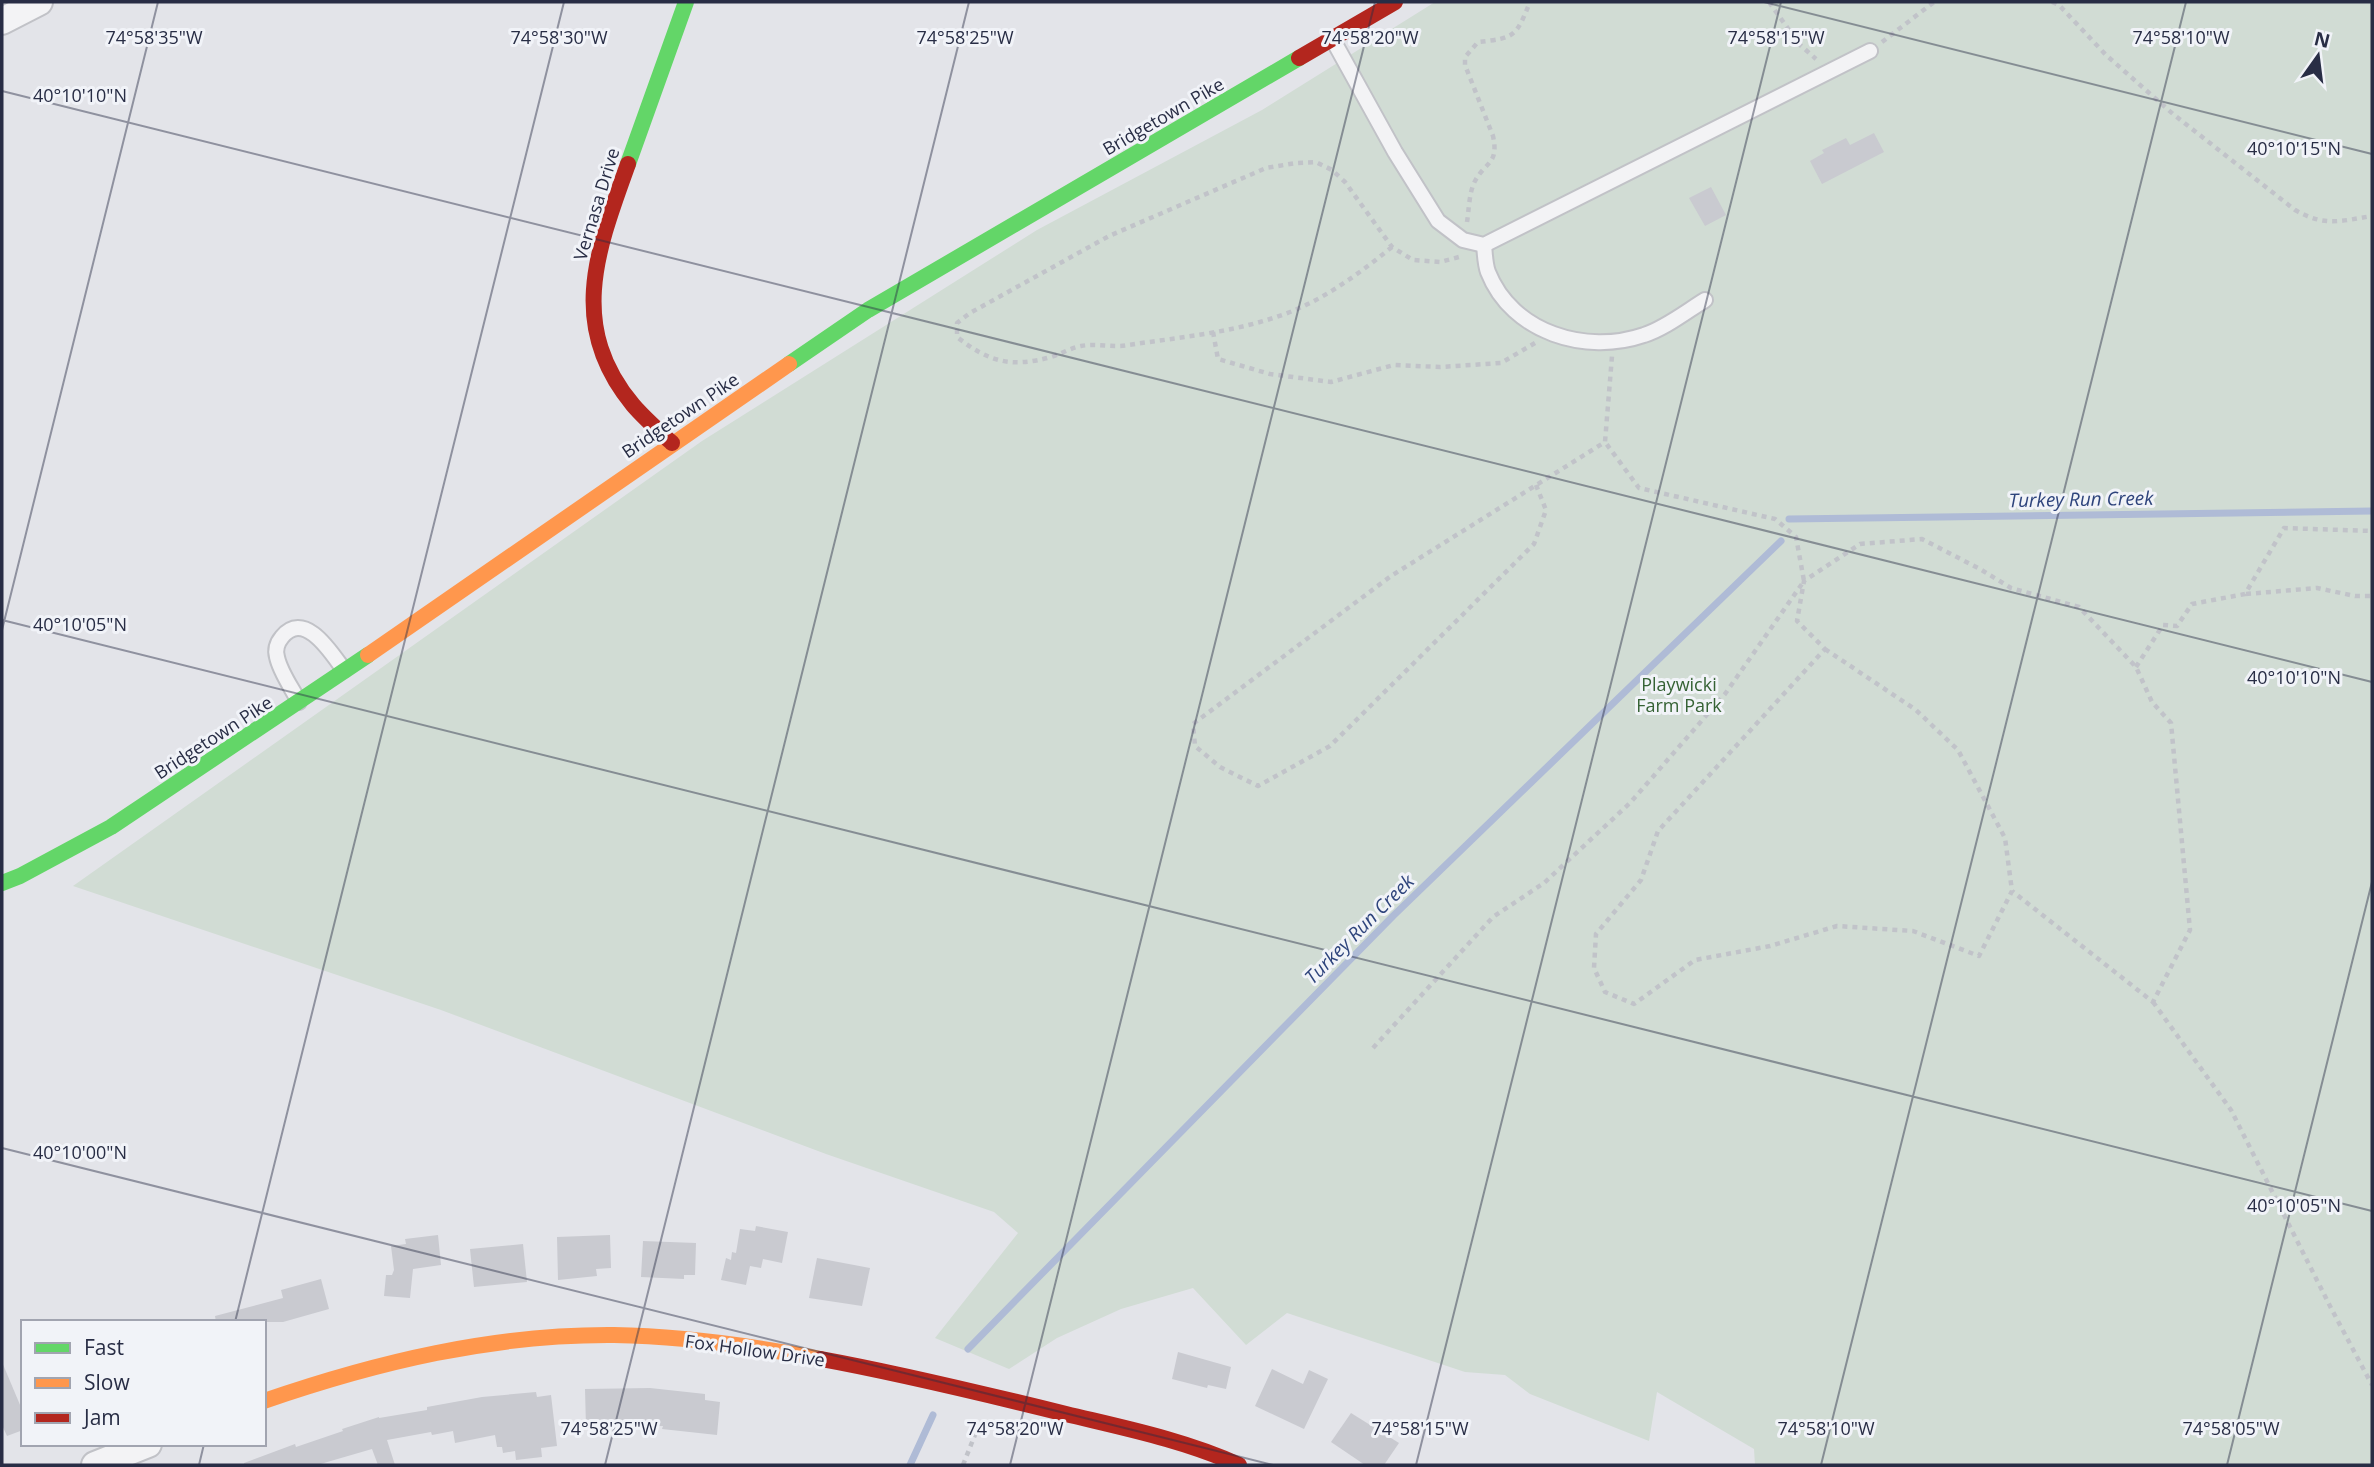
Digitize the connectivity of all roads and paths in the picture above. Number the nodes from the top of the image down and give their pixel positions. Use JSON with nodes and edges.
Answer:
{"nodes":[{"id":1,"x":39,"y":2,"type":"edge"},
{"id":2,"x":686,"y":2,"type":"edge"},
{"id":3,"x":1395,"y":2,"type":"edge"},
{"id":4,"x":1530,"y":2,"type":"edge"},
{"id":5,"x":1769,"y":2,"type":"edge"},
{"id":6,"x":1934,"y":2,"type":"edge"},
{"id":7,"x":2052,"y":2,"type":"edge"},
{"id":8,"x":2,"y":21,"type":"edge"},
{"id":9,"x":1333,"y":39,"type":"junction"},
{"id":10,"x":1870,"y":51,"type":"joint"},
{"id":11,"x":1829,"y":72,"type":"junction"},
{"id":12,"x":2372,"y":216,"type":"edge"},
{"id":13,"x":1463,"y":240,"type":"junction"},
{"id":14,"x":1484,"y":246,"type":"junction"},
{"id":15,"x":1392,"y":247,"type":"junction"},
{"id":16,"x":1705,"y":300,"type":"dead end"},
{"id":17,"x":1213,"y":331,"type":"junction"},
{"id":18,"x":1551,"y":334,"type":"junction"},
{"id":19,"x":1614,"y":341,"type":"junction"},
{"id":20,"x":1605,"y":442,"type":"junction"},
{"id":21,"x":672,"y":443,"type":"junction"},
{"id":22,"x":1536,"y":485,"type":"junction"},
{"id":23,"x":2372,"y":531,"type":"edge"},
{"id":24,"x":1804,"y":581,"type":"junction"},
{"id":25,"x":2245,"y":594,"type":"junction"},
{"id":26,"x":2372,"y":596,"type":"edge"},
{"id":27,"x":1825,"y":649,"type":"junction"},
{"id":28,"x":2136,"y":667,"type":"junction"},
{"id":29,"x":345,"y":671,"type":"junction"},
{"id":30,"x":299,"y":703,"type":"junction"},
{"id":31,"x":2,"y":883,"type":"edge"},
{"id":32,"x":2012,"y":891,"type":"junction"},
{"id":33,"x":2153,"y":1003,"type":"junction"},
{"id":34,"x":1373,"y":1048,"type":"dead end"},
{"id":35,"x":2372,"y":1385,"type":"edge"},
{"id":36,"x":991,"y":1396,"type":"junction"},
{"id":37,"x":266,"y":1401,"type":"edge"},
{"id":38,"x":143,"y":1446,"type":"edge"},
{"id":39,"x":95,"y":1465,"type":"edge"},
{"id":40,"x":962,"y":1465,"type":"edge"},
{"id":41,"x":1239,"y":1465,"type":"edge"}],
"edges":[{"from":1,"to":8,"type":"street"},
{"from":2,"to":21,"type":"main road","name":"Vernasa Drive"},
{"from":3,"to":9,"type":"main road","name":"Bridgetown Pike"},
{"from":4,"to":13,"type":"path"},
{"from":5,"to":11,"type":"path"},
{"from":6,"to":10,"type":"path"},
{"from":7,"to":12,"type":"path"},
{"from":9,"to":13,"type":"lane"},
{"from":9,"to":21,"type":"main road","name":"Bridgetown Pike"},
{"from":10,"to":11,"type":"lane"},
{"from":11,"to":14,"type":"lane"},
{"from":13,"to":14,"type":"lane"},
{"from":13,"to":15,"type":"path"},
{"from":14,"to":18,"type":"lane"},
{"from":15,"to":17,"type":"path"},
{"from":15,"to":17,"type":"path"},
{"from":16,"to":19,"type":"lane"},
{"from":17,"to":18,"type":"path"},
{"from":18,"to":19,"type":"lane"},
{"from":19,"to":20,"type":"path"},
{"from":20,"to":22,"type":"path"},
{"from":20,"to":24,"type":"path"},
{"from":21,"to":29,"type":"main road","name":"Bridgetown Pike"},
{"from":22,"to":22,"type":"path"},
{"from":23,"to":25,"type":"path"},
{"from":24,"to":27,"type":"path"},
{"from":24,"to":28,"type":"path"},
{"from":24,"to":34,"type":"path"},
{"from":25,"to":26,"type":"path"},
{"from":25,"to":28,"type":"path"},
{"from":27,"to":32,"type":"path"},
{"from":27,"to":32,"type":"path"},
{"from":28,"to":33,"type":"path"},
{"from":29,"to":30,"type":"main road","name":"Bridgetown Pike"},
{"from":29,"to":30,"type":"lane"},
{"from":30,"to":31,"type":"main road","name":"Bridgetown Pike"},
{"from":32,"to":33,"type":"path"},
{"from":33,"to":35,"type":"path"},
{"from":36,"to":37,"type":"main road","name":"Fox Hollow Drive"},
{"from":36,"to":40,"type":"path"},
{"from":36,"to":41,"type":"main road","name":"Fox Hollow Drive"},
{"from":38,"to":39,"type":"street"}]}
